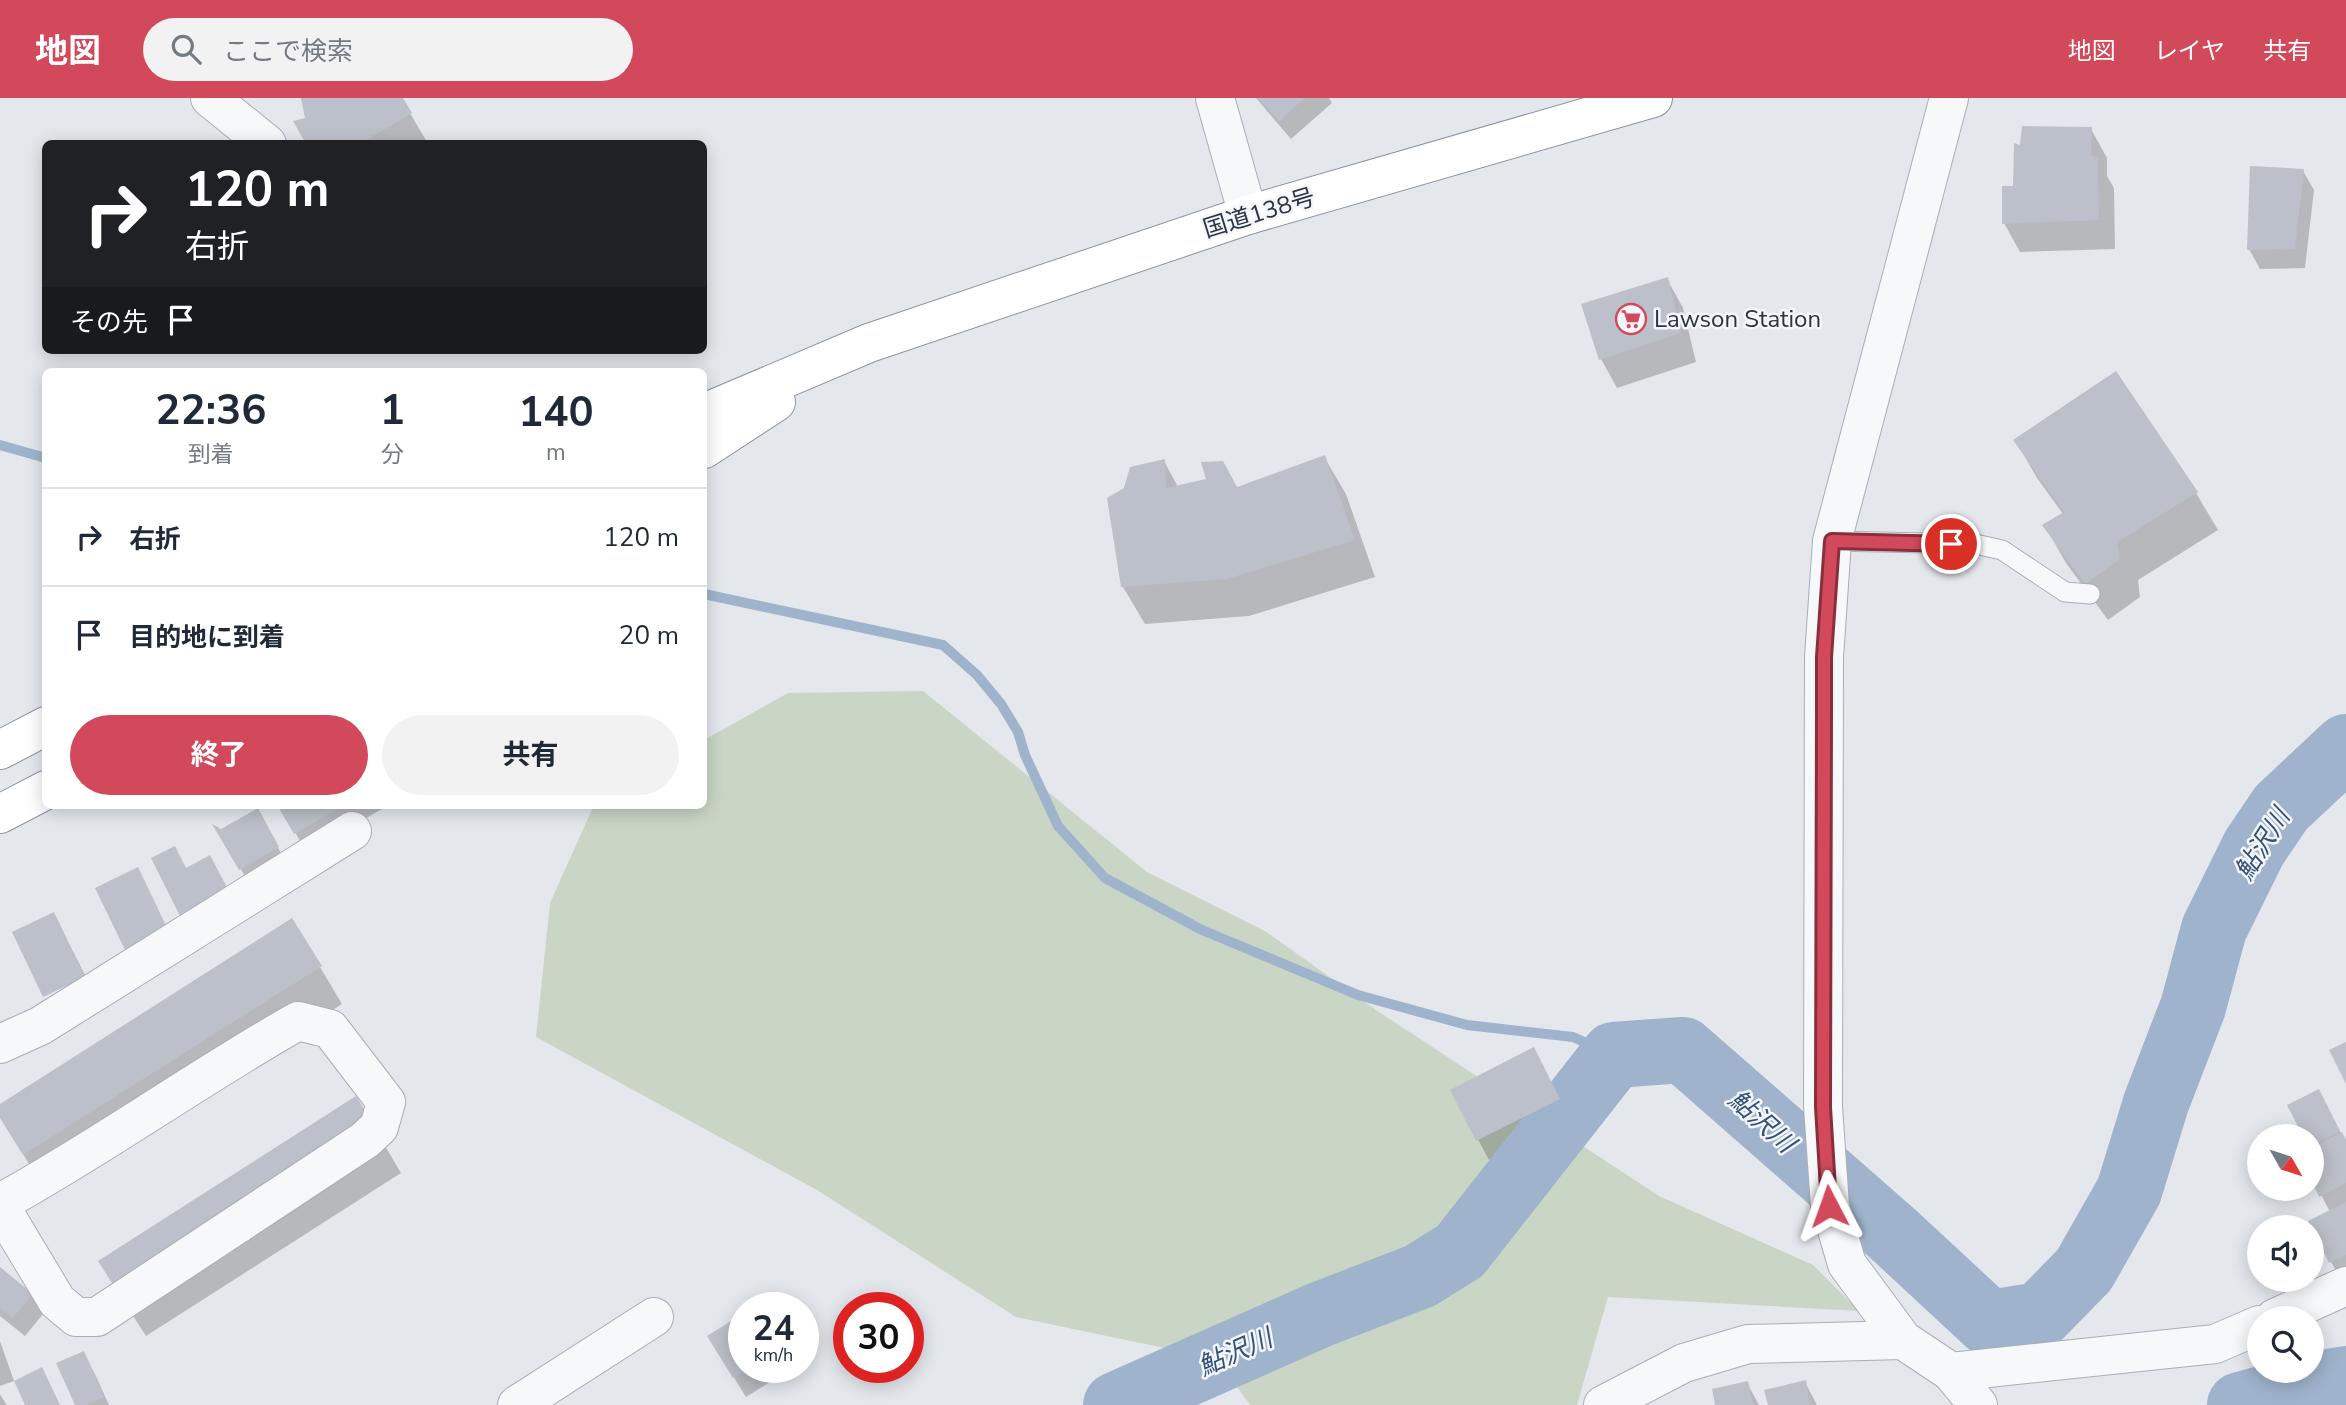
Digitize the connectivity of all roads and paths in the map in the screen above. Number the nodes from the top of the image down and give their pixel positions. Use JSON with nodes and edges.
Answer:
{"nodes":[{"id":1,"x":211,"y":98,"type":"edge"},
{"id":2,"x":1214,"y":98,"type":"edge"},
{"id":3,"x":1654,"y":98,"type":"edge"},
{"id":4,"x":1948,"y":98,"type":"edge"},
{"id":5,"x":262,"y":140,"type":"edge"},
{"id":6,"x":1248,"y":215,"type":"junction"},
{"id":7,"x":869,"y":343,"type":"junction"},
{"id":8,"x":707,"y":412,"type":"edge"},
{"id":9,"x":707,"y":447,"type":"edge"},
{"id":10,"x":1832,"y":541,"type":"junction"},
{"id":11,"x":2091,"y":594,"type":"dead end"},
{"id":12,"x":42,"y":728,"type":"edge"},
{"id":13,"x":0,"y":751,"type":"edge"},
{"id":14,"x":42,"y":792,"type":"edge"},
{"id":15,"x":0,"y":814,"type":"edge"},
{"id":16,"x":352,"y":831,"type":"dead end"},
{"id":17,"x":0,"y":1044,"type":"edge"},
{"id":18,"x":0,"y":1205,"type":"edge"},
{"id":19,"x":2346,"y":1286,"type":"edge"},
{"id":20,"x":2302,"y":1306,"type":"edge"},
{"id":21,"x":654,"y":1317,"type":"dead end"},
{"id":22,"x":2247,"y":1330,"type":"edge"},
{"id":23,"x":1903,"y":1340,"type":"junction"},
{"id":24,"x":1951,"y":1372,"type":"junction"},
{"id":25,"x":517,"y":1405,"type":"edge"},
{"id":26,"x":1603,"y":1405,"type":"edge"},
{"id":27,"x":1978,"y":1405,"type":"edge"}],
"edges":[{"from":1,"to":5,"type":"street"},
{"from":2,"to":6,"type":"street"},
{"from":3,"to":6,"type":"highway","name":"国道138号"},
{"from":4,"to":10,"type":"street"},
{"from":6,"to":7,"type":"highway","name":"国道138号"},
{"from":7,"to":8,"type":"highway","name":"国道138号"},
{"from":7,"to":9,"type":"highway","name":"国道138号"},
{"from":10,"to":11,"type":"lane"},
{"from":10,"to":23,"type":"street"},
{"from":12,"to":13,"type":"highway"},
{"from":14,"to":15,"type":"highway"},
{"from":16,"to":17,"type":"street"},
{"from":18,"to":18,"type":"street"},
{"from":19,"to":20,"type":"street"},
{"from":21,"to":25,"type":"street"},
{"from":22,"to":24,"type":"street"},
{"from":23,"to":24,"type":"street"},
{"from":23,"to":26,"type":"street"},
{"from":24,"to":27,"type":"street"}]}
